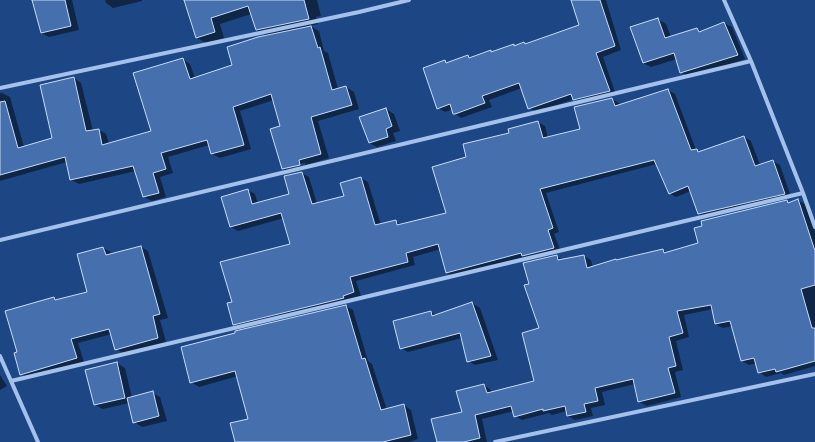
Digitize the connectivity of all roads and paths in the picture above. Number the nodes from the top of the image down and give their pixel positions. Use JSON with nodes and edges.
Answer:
{"nodes":[{"id":1,"x":409,"y":0,"type":"edge"},
{"id":2,"x":724,"y":0,"type":"edge"},
{"id":3,"x":751,"y":62,"type":"junction"},
{"id":4,"x":0,"y":88,"type":"edge"},
{"id":5,"x":803,"y":193,"type":"junction"},
{"id":6,"x":815,"y":227,"type":"edge"},
{"id":7,"x":0,"y":240,"type":"edge"},
{"id":8,"x":0,"y":356,"type":"edge"},
{"id":9,"x":815,"y":374,"type":"edge"},
{"id":10,"x":12,"y":381,"type":"junction"},
{"id":11,"x":38,"y":442,"type":"edge"},
{"id":12,"x":495,"y":442,"type":"edge"}],
"edges":[{"from":1,"to":4,"type":"street"},
{"from":2,"to":3,"type":"street"},
{"from":3,"to":5,"type":"street"},
{"from":3,"to":7,"type":"street"},
{"from":5,"to":6,"type":"street"},
{"from":5,"to":10,"type":"street"},
{"from":8,"to":10,"type":"street"},
{"from":9,"to":12,"type":"street"},
{"from":10,"to":11,"type":"street"}]}
